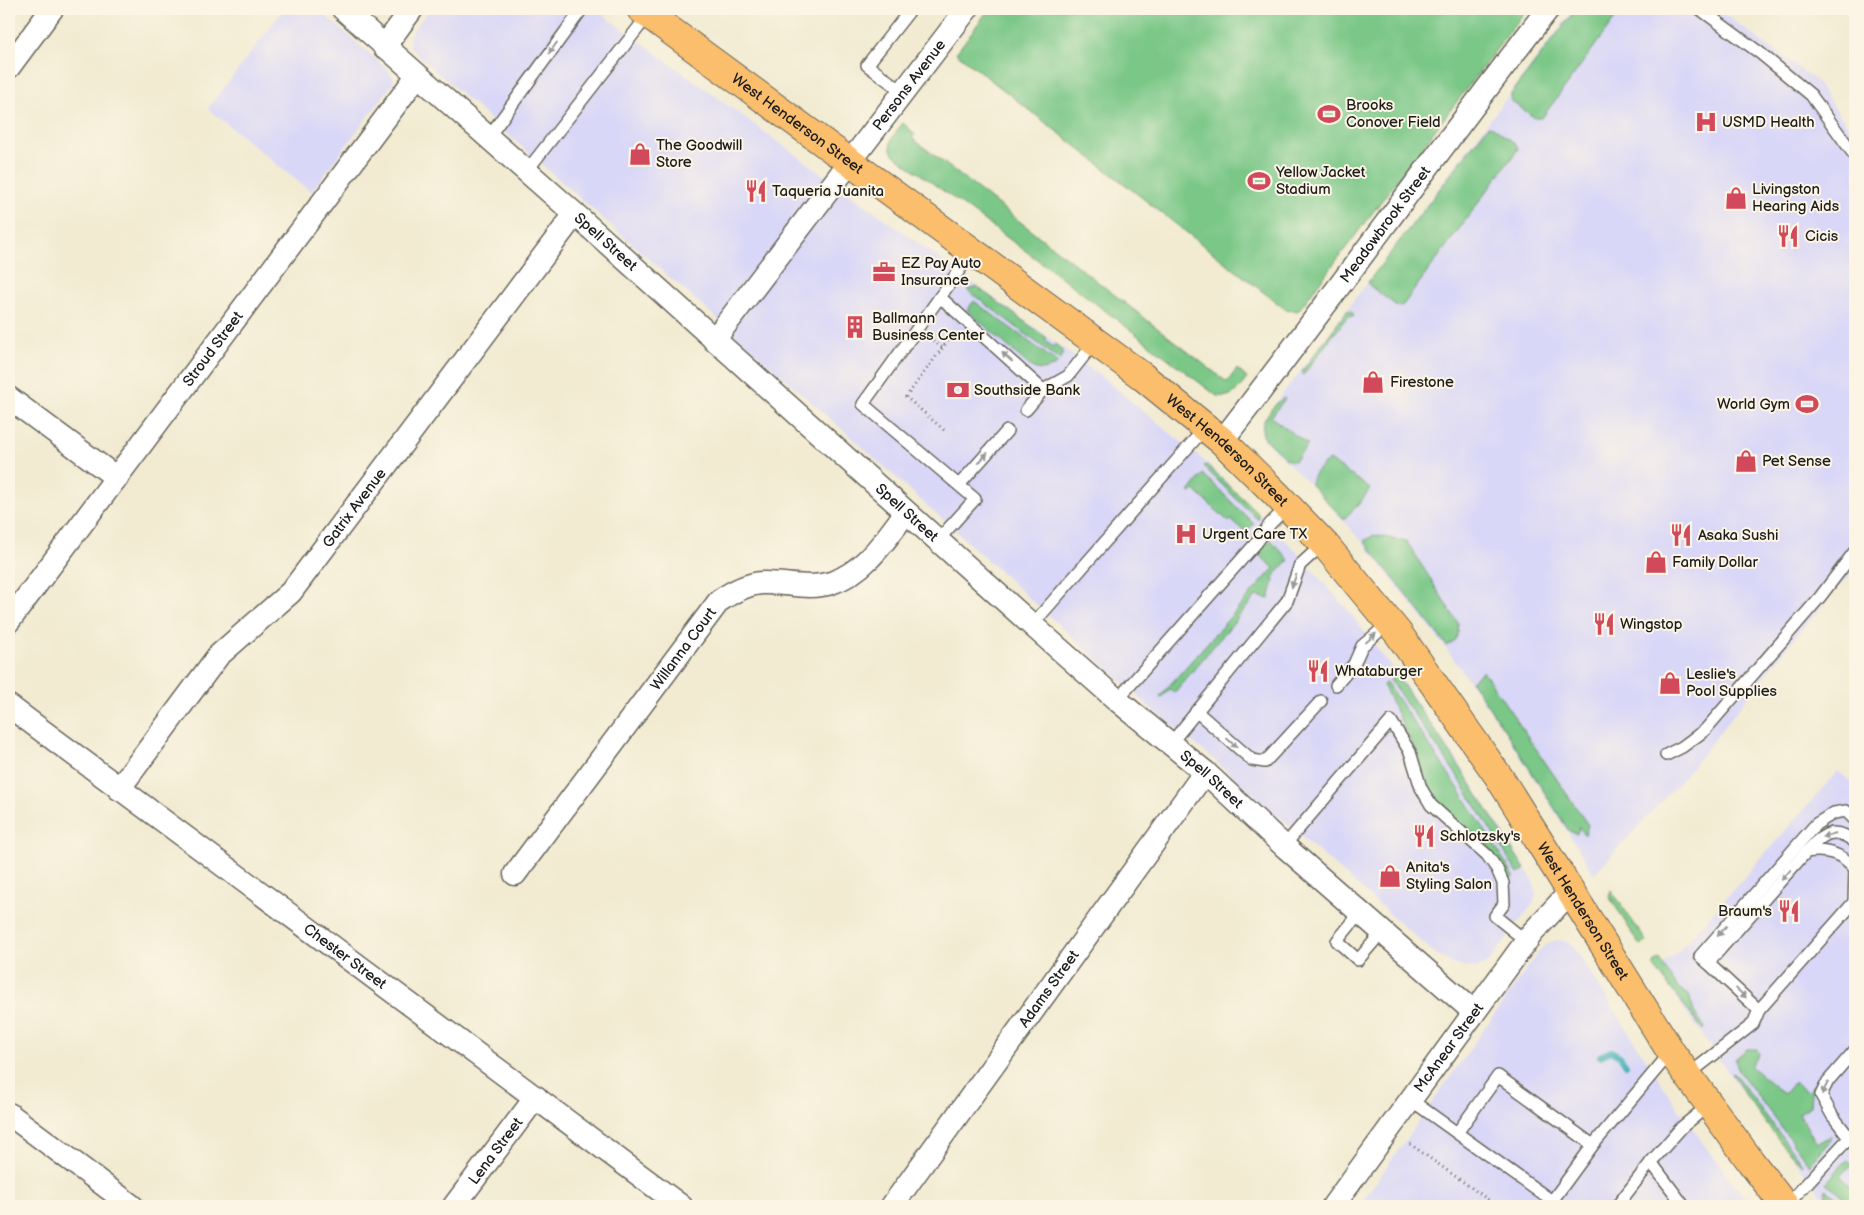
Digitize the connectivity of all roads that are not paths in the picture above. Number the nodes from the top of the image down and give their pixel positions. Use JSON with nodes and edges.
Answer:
{"nodes":[{"id":1,"x":343,"y":9,"type":"edge"},
{"id":2,"x":412,"y":9,"type":"edge"},
{"id":3,"x":582,"y":9,"type":"edge"},
{"id":4,"x":911,"y":9,"type":"edge"},
{"id":5,"x":967,"y":9,"type":"edge"},
{"id":6,"x":1548,"y":9,"type":"edge"},
{"id":7,"x":1700,"y":9,"type":"edge"},
{"id":8,"x":44,"y":12,"type":"edge"},
{"id":9,"x":645,"y":12,"type":"edge"},
{"id":10,"x":384,"y":47,"type":"junction"},
{"id":11,"x":9,"y":67,"type":"edge"},
{"id":12,"x":417,"y":76,"type":"junction"},
{"id":13,"x":903,"y":92,"type":"junction"},
{"id":14,"x":487,"y":138,"type":"junction"},
{"id":15,"x":1855,"y":156,"type":"edge"},
{"id":16,"x":851,"y":161,"type":"junction"},
{"id":17,"x":526,"y":172,"type":"junction"},
{"id":18,"x":575,"y":214,"type":"junction"},
{"id":19,"x":973,"y":251,"type":"junction"},
{"id":20,"x":940,"y":297,"type":"junction"},
{"id":21,"x":714,"y":340,"type":"junction"},
{"id":22,"x":1096,"y":340,"type":"junction"},
{"id":23,"x":1043,"y":390,"type":"junction"},
{"id":24,"x":9,"y":398,"type":"edge"},
{"id":25,"x":1026,"y":410,"type":"dead end"},
{"id":26,"x":1007,"y":431,"type":"dead end"},
{"id":27,"x":1214,"y":434,"type":"junction"},
{"id":28,"x":117,"y":478,"type":"junction"},
{"id":29,"x":959,"y":485,"type":"junction"},
{"id":30,"x":1288,"y":506,"type":"junction"},
{"id":31,"x":906,"y":512,"type":"junction"},
{"id":32,"x":938,"y":540,"type":"junction"},
{"id":33,"x":1324,"y":544,"type":"junction"},
{"id":34,"x":1855,"y":551,"type":"edge"},
{"id":35,"x":9,"y":621,"type":"edge"},
{"id":36,"x":1390,"y":622,"type":"junction"},
{"id":37,"x":1032,"y":625,"type":"junction"},
{"id":38,"x":1336,"y":685,"type":"dead end"},
{"id":39,"x":1117,"y":700,"type":"junction"},
{"id":40,"x":1321,"y":701,"type":"dead end"},
{"id":41,"x":9,"y":706,"type":"edge"},
{"id":42,"x":1196,"y":711,"type":"junction"},
{"id":43,"x":1171,"y":743,"type":"junction"},
{"id":44,"x":1666,"y":755,"type":"dead end"},
{"id":45,"x":1205,"y":772,"type":"junction"},
{"id":46,"x":119,"y":789,"type":"junction"},
{"id":47,"x":1855,"y":820,"type":"edge"},
{"id":48,"x":1855,"y":842,"type":"edge"},
{"id":49,"x":1284,"y":846,"type":"junction"},
{"id":50,"x":1806,"y":852,"type":"junction"},
{"id":51,"x":1855,"y":869,"type":"edge"},
{"id":52,"x":515,"y":874,"type":"dead end"},
{"id":53,"x":1570,"y":892,"type":"junction"},
{"id":54,"x":1855,"y":901,"type":"edge"},
{"id":55,"x":1360,"y":913,"type":"junction"},
{"id":56,"x":1382,"y":932,"type":"junction"},
{"id":57,"x":1526,"y":941,"type":"junction"},
{"id":58,"x":1708,"y":963,"type":"junction"},
{"id":59,"x":1759,"y":1010,"type":"junction"},
{"id":60,"x":1474,"y":1012,"type":"junction"},
{"id":61,"x":1855,"y":1050,"type":"edge"},
{"id":62,"x":1671,"y":1052,"type":"junction"},
{"id":63,"x":1688,"y":1075,"type":"junction"},
{"id":64,"x":536,"y":1097,"type":"junction"},
{"id":65,"x":1410,"y":1100,"type":"junction"},
{"id":66,"x":1709,"y":1105,"type":"junction"},
{"id":67,"x":9,"y":1114,"type":"edge"},
{"id":68,"x":1456,"y":1133,"type":"junction"},
{"id":69,"x":1852,"y":1141,"type":"edge"},
{"id":70,"x":1593,"y":1145,"type":"junction"},
{"id":71,"x":1651,"y":1162,"type":"junction"},
{"id":72,"x":132,"y":1206,"type":"edge"},
{"id":73,"x":454,"y":1206,"type":"edge"},
{"id":74,"x":681,"y":1206,"type":"edge"},
{"id":75,"x":892,"y":1206,"type":"edge"},
{"id":76,"x":1333,"y":1206,"type":"edge"},
{"id":77,"x":1617,"y":1206,"type":"edge"},
{"id":78,"x":1684,"y":1206,"type":"edge"},
{"id":79,"x":1785,"y":1206,"type":"edge"}],
"edges":[{"from":1,"to":10,"type":"street","name":"Spell Street"},
{"from":2,"to":10,"type":"street"},
{"from":3,"to":14,"type":"lane","one_way":true},
{"from":4,"to":13,"type":"lane"},
{"from":5,"to":13,"type":"street","name":"Persons Avenue"},
{"from":6,"to":27,"type":"street","name":"Meadowbrook Street"},
{"from":7,"to":15,"type":"lane"},
{"from":8,"to":11,"type":"street"},
{"from":9,"to":16,"type":"main road","name":"West Henderson Street"},
{"from":9,"to":17,"type":"lane"},
{"from":10,"to":12,"type":"street","name":"Spell Street"},
{"from":12,"to":14,"type":"street","name":"Spell Street"},
{"from":12,"to":28,"type":"street","name":"Stroud Street"},
{"from":13,"to":16,"type":"street","name":"Persons Avenue"},
{"from":14,"to":17,"type":"street","name":"Spell Street"},
{"from":16,"to":19,"type":"main road","name":"West Henderson Street"},
{"from":16,"to":21,"type":"street","name":"Persons Avenue"},
{"from":17,"to":18,"type":"street","name":"Spell Street"},
{"from":18,"to":21,"type":"street","name":"Spell Street"},
{"from":18,"to":46,"type":"street","name":"Gatrix Avenue"},
{"from":19,"to":20,"type":"lane"},
{"from":19,"to":22,"type":"main road","name":"West Henderson Street"},
{"from":23,"to":20,"type":"lane","one_way":true},
{"from":20,"to":29,"type":"lane"},
{"from":21,"to":31,"type":"street","name":"Spell Street"},
{"from":22,"to":23,"type":"lane"},
{"from":22,"to":27,"type":"main road","name":"West Henderson Street"},
{"from":23,"to":25,"type":"lane"},
{"from":24,"to":28,"type":"street"},
{"from":29,"to":26,"type":"lane","one_way":true},
{"from":27,"to":30,"type":"main road","name":"West Henderson Street"},
{"from":27,"to":37,"type":"lane"},
{"from":28,"to":35,"type":"street","name":"Stroud Street"},
{"from":29,"to":32,"type":"lane"},
{"from":30,"to":33,"type":"main road","name":"West Henderson Street"},
{"from":30,"to":39,"type":"lane"},
{"from":31,"to":32,"type":"street","name":"Spell Street"},
{"from":31,"to":52,"type":"street","name":"Willanna Court"},
{"from":32,"to":37,"type":"street","name":"Spell Street"},
{"from":33,"to":36,"type":"main road","name":"West Henderson Street"},
{"from":33,"to":42,"type":"lane","one_way":true},
{"from":34,"to":44,"type":"lane"},
{"from":38,"to":36,"type":"lane","one_way":true},
{"from":36,"to":53,"type":"main road","name":"West Henderson Street"},
{"from":37,"to":39,"type":"street","name":"Spell Street"},
{"from":39,"to":43,"type":"street","name":"Spell Street"},
{"from":42,"to":40,"type":"lane","one_way":true},
{"from":41,"to":46,"type":"street","name":"Chester Street"},
{"from":42,"to":43,"type":"lane"},
{"from":43,"to":45,"type":"street","name":"Spell Street"},
{"from":45,"to":49,"type":"street","name":"Spell Street"},
{"from":45,"to":75,"type":"street","name":"Adams Street"},
{"from":46,"to":64,"type":"street","name":"Chester Street"},
{"from":47,"to":58,"type":"lane","one_way":true},
{"from":48,"to":50,"type":"lane","one_way":true},
{"from":49,"to":55,"type":"street","name":"Spell Street"},
{"from":49,"to":57,"type":"lane"},
{"from":50,"to":51,"type":"lane"},
{"from":50,"to":58,"type":"lane","one_way":true},
{"from":51,"to":54,"type":"lane"},
{"from":53,"to":57,"type":"street","name":"McAnear Street"},
{"from":53,"to":62,"type":"main road","name":"West Henderson Street"},
{"from":54,"to":59,"type":"lane"},
{"from":55,"to":56,"type":"street","name":"Spell Street"},
{"from":55,"to":56,"type":"lane"},
{"from":56,"to":60,"type":"street","name":"Spell Street"},
{"from":57,"to":60,"type":"street","name":"McAnear Street"},
{"from":58,"to":59,"type":"lane","one_way":true},
{"from":59,"to":63,"type":"lane"},
{"from":60,"to":65,"type":"street","name":"McAnear Street"},
{"from":61,"to":69,"type":"lane","one_way":true},
{"from":62,"to":63,"type":"main road","name":"West Henderson Street"},
{"from":62,"to":70,"type":"lane"},
{"from":63,"to":66,"type":"main road","name":"West Henderson Street"},
{"from":64,"to":73,"type":"street","name":"Lena Street"},
{"from":64,"to":74,"type":"street","name":"Chester Street"},
{"from":65,"to":68,"type":"lane"},
{"from":65,"to":76,"type":"street","name":"McAnear Street"},
{"from":66,"to":71,"type":"lane"},
{"from":66,"to":79,"type":"main road","name":"West Henderson Street"},
{"from":67,"to":72,"type":"street"},
{"from":68,"to":70,"type":"lane"},
{"from":68,"to":70,"type":"lane"},
{"from":69,"to":79,"type":"lane"},
{"from":71,"to":77,"type":"lane"},
{"from":71,"to":78,"type":"lane"}]}
